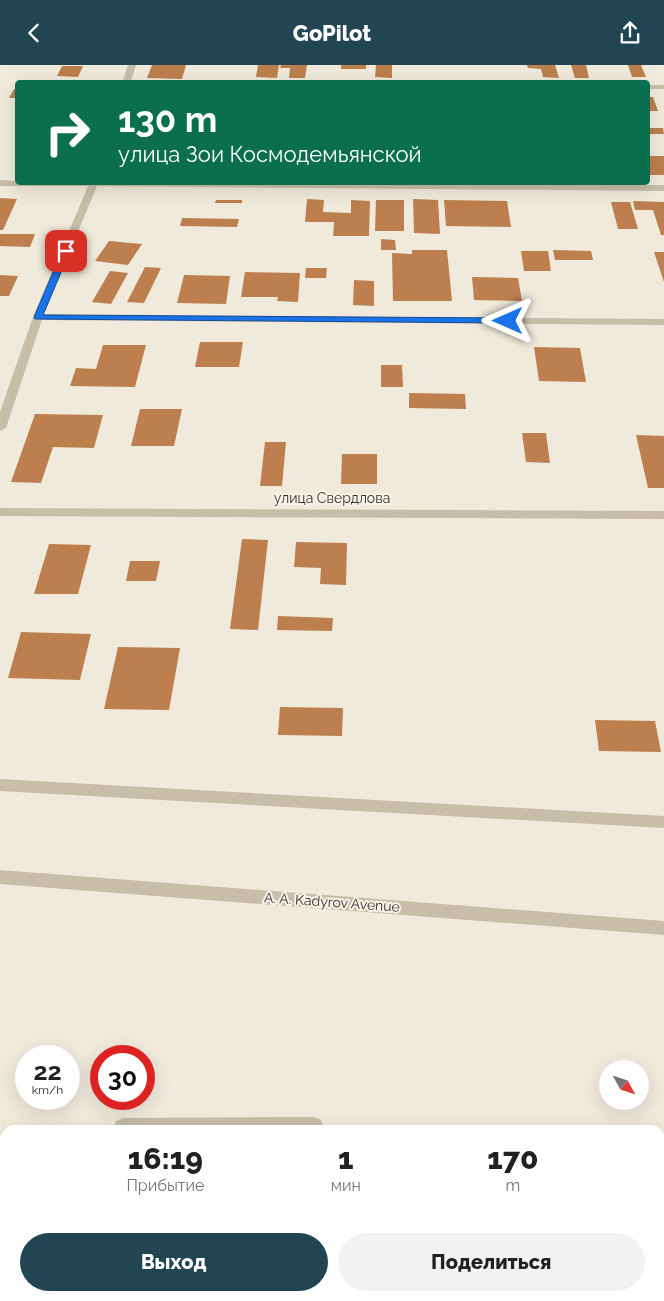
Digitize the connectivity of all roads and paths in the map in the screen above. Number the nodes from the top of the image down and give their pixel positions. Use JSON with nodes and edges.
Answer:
{"nodes":[{"id":1,"x":132,"y":65,"type":"edge"},
{"id":2,"x":127,"y":80,"type":"edge"},
{"id":3,"x":650,"y":87,"type":"edge"},
{"id":4,"x":664,"y":87,"type":"edge"},
{"id":5,"x":0,"y":183,"type":"edge"},
{"id":6,"x":15,"y":183,"type":"edge"},
{"id":7,"x":93,"y":185,"type":"edge"},
{"id":8,"x":284,"y":185,"type":"edge"},
{"id":9,"x":664,"y":189,"type":"edge"},
{"id":10,"x":38,"y":317,"type":"junction"},
{"id":11,"x":664,"y":322,"type":"edge"},
{"id":12,"x":0,"y":428,"type":"edge"},
{"id":13,"x":0,"y":512,"type":"edge"},
{"id":14,"x":664,"y":515,"type":"edge"},
{"id":15,"x":0,"y":785,"type":"edge"},
{"id":16,"x":664,"y":822,"type":"edge"},
{"id":17,"x":0,"y":877,"type":"edge"},
{"id":18,"x":664,"y":928,"type":"edge"}],
"edges":[{"from":1,"to":2,"type":"street"},
{"from":3,"to":4,"type":"street"},
{"from":5,"to":6,"type":"street"},
{"from":7,"to":10,"type":"street"},
{"from":8,"to":9,"type":"street"},
{"from":10,"to":11,"type":"street"},
{"from":10,"to":12,"type":"street"},
{"from":13,"to":14,"type":"street","name":"улица Свердлова"},
{"from":15,"to":16,"type":"street"},
{"from":17,"to":18,"type":"street","name":"A. A. Kadyrov Avenue"}]}
